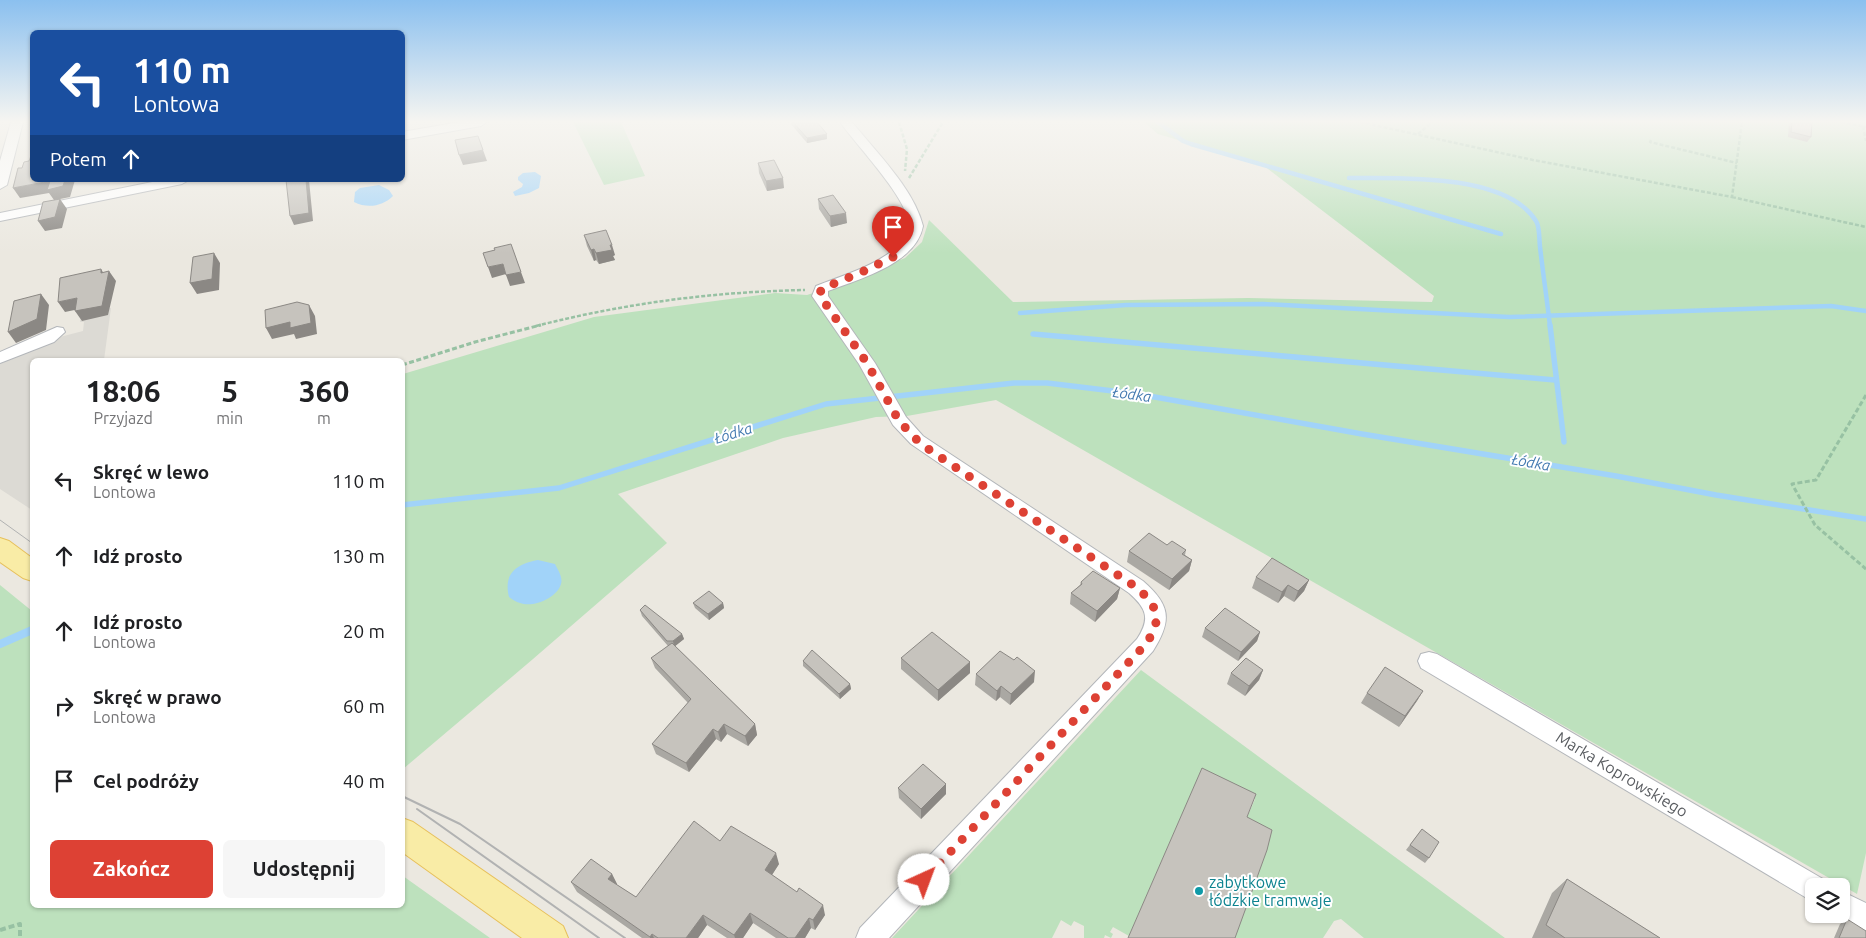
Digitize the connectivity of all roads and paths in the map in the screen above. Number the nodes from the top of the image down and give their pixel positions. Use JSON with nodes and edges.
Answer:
{"nodes":[{"id":1,"x":5,"y":166,"type":"edge"},
{"id":2,"x":879,"y":166,"type":"edge"},
{"id":3,"x":906,"y":166,"type":"edge"},
{"id":4,"x":916,"y":166,"type":"edge"},
{"id":5,"x":1564,"y":166,"type":"edge"},
{"id":6,"x":1737,"y":166,"type":"edge"},
{"id":7,"x":172,"y":182,"type":"edge"},
{"id":8,"x":0,"y":185,"type":"edge"},
{"id":9,"x":1732,"y":197,"type":"junction"},
{"id":10,"x":0,"y":217,"type":"edge"},
{"id":11,"x":1866,"y":227,"type":"edge"},
{"id":12,"x":821,"y":289,"type":"junction"},
{"id":13,"x":56,"y":332,"type":"dead end"},
{"id":14,"x":0,"y":358,"type":"edge"},
{"id":15,"x":405,"y":364,"type":"edge"},
{"id":16,"x":877,"y":382,"type":"joint"},
{"id":17,"x":1866,"y":395,"type":"edge"},
{"id":18,"x":0,"y":548,"type":"edge"},
{"id":19,"x":1866,"y":569,"type":"edge"},
{"id":20,"x":30,"y":570,"type":"edge"},
{"id":21,"x":1429,"y":661,"type":"dead end"},
{"id":22,"x":405,"y":835,"type":"edge"},
{"id":23,"x":1805,"y":883,"type":"edge"},
{"id":24,"x":1850,"y":909,"type":"edge"},
{"id":25,"x":1866,"y":918,"type":"edge"},
{"id":26,"x":0,"y":930,"type":"edge"},
{"id":27,"x":20,"y":938,"type":"edge"},
{"id":28,"x":550,"y":938,"type":"edge"},
{"id":29,"x":870,"y":938,"type":"edge"}],
"edges":[{"from":1,"to":8,"type":"street"},
{"from":2,"to":12,"type":"street"},
{"from":3,"to":4,"type":"path"},
{"from":5,"to":9,"type":"path"},
{"from":6,"to":9,"type":"path"},
{"from":7,"to":10,"type":"street"},
{"from":9,"to":11,"type":"path"},
{"from":12,"to":15,"type":"path"},
{"from":12,"to":16,"type":"street"},
{"from":13,"to":14,"type":"street"},
{"from":16,"to":29,"type":"street"},
{"from":17,"to":19,"type":"path"},
{"from":18,"to":20,"type":"main road"},
{"from":21,"to":23,"type":"street","name":"Marka Koprowskiego"},
{"from":22,"to":28,"type":"main road"},
{"from":24,"to":25,"type":"street"},
{"from":26,"to":27,"type":"path"}]}
